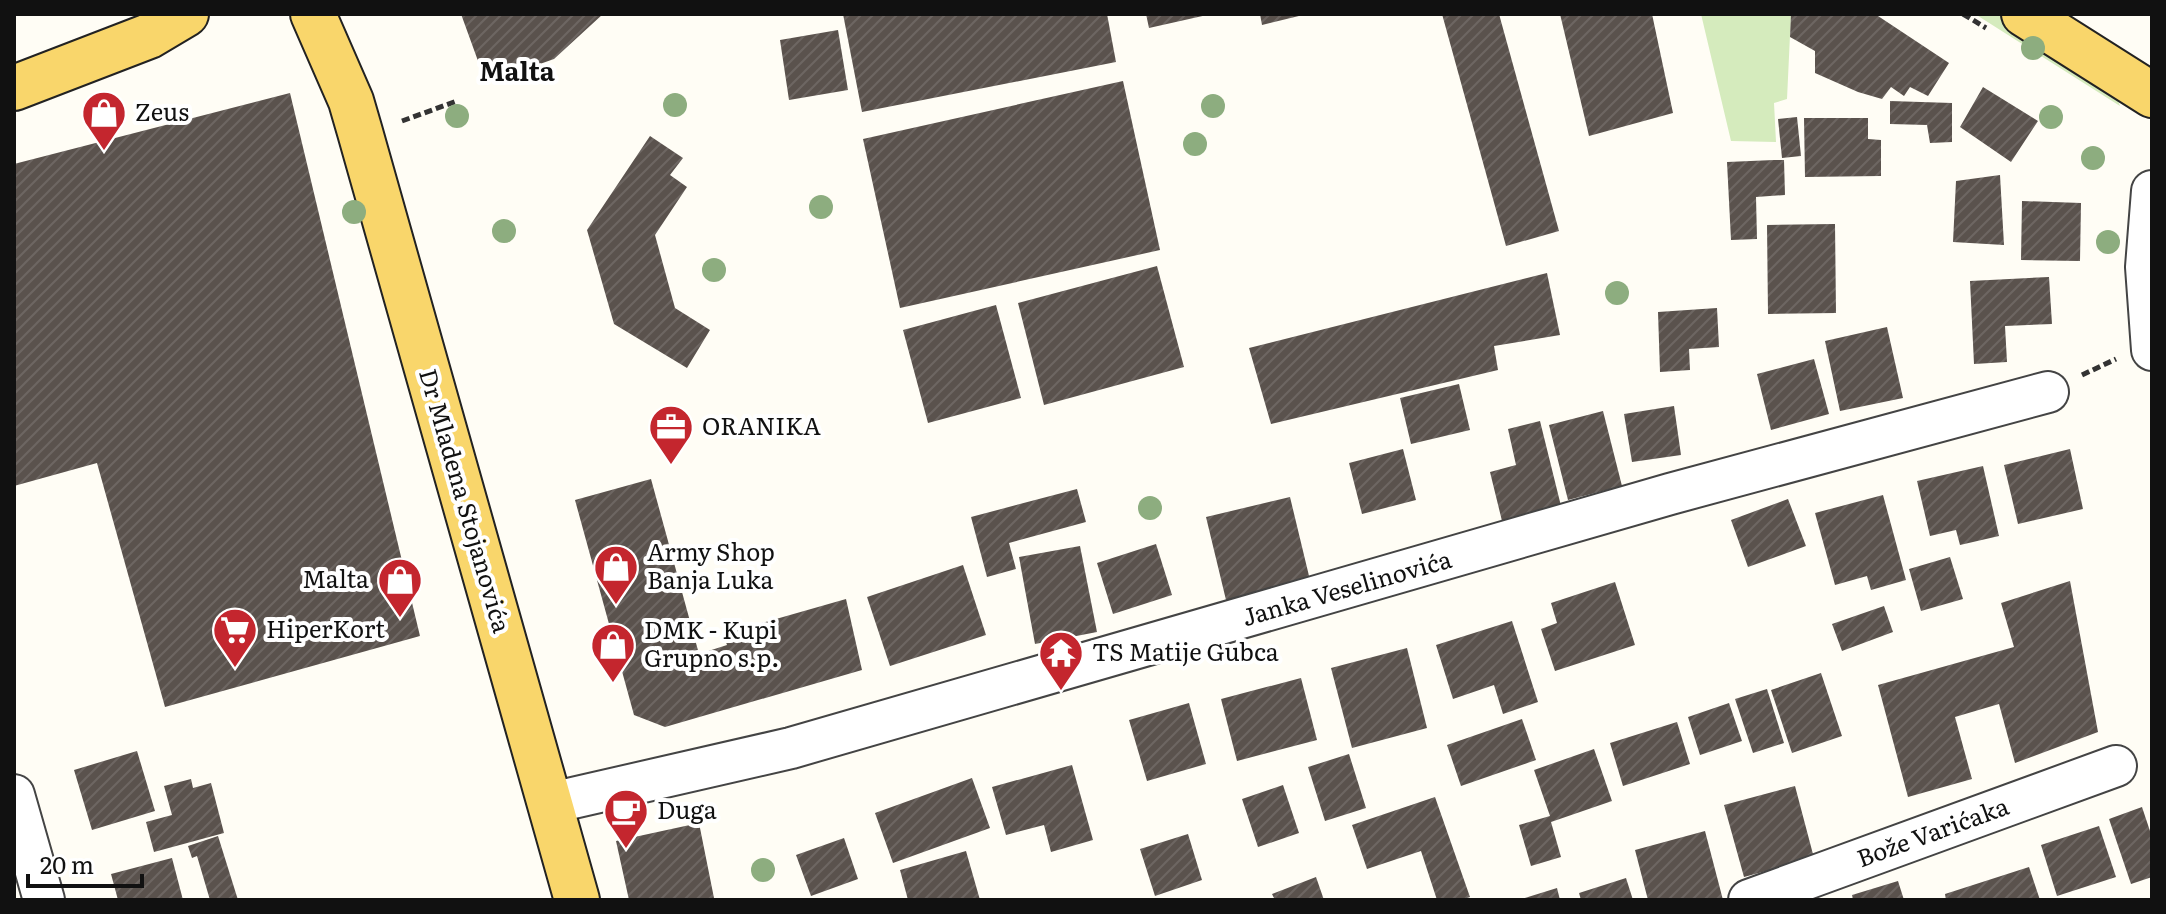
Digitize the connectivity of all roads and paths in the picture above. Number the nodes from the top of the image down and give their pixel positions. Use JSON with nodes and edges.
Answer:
{"nodes":[{"id":1,"x":218,"y":14,"type":"edge"},
{"id":2,"x":313,"y":14,"type":"edge"},
{"id":3,"x":348,"y":14,"type":"edge"},
{"id":4,"x":2024,"y":14,"type":"edge"},
{"id":5,"x":172,"y":23,"type":"edge"},
{"id":6,"x":14,"y":88,"type":"edge"},
{"id":7,"x":2152,"y":95,"type":"edge"},
{"id":8,"x":351,"y":101,"type":"junction"},
{"id":9,"x":457,"y":101,"type":"dead end"},
{"id":10,"x":402,"y":121,"type":"dead end"},
{"id":11,"x":2152,"y":191,"type":"edge"},
{"id":12,"x":2141,"y":351,"type":"edge"},
{"id":13,"x":2048,"y":392,"type":"joint"},
{"id":14,"x":2116,"y":766,"type":"dead end"},
{"id":15,"x":14,"y":795,"type":"edge"},
{"id":16,"x":551,"y":803,"type":"junction"},
{"id":17,"x":44,"y":900,"type":"edge"},
{"id":18,"x":577,"y":900,"type":"edge"},
{"id":19,"x":1749,"y":900,"type":"edge"}],
"edges":[{"from":1,"to":5,"type":"main road"},
{"from":2,"to":8,"type":"main road","name":"Dr Mladena Stojanovića"},
{"from":3,"to":8,"type":"main road","name":"Dr Mladena Stojanovića"},
{"from":4,"to":7,"type":"main road"},
{"from":5,"to":6,"type":"main road"},
{"from":8,"to":16,"type":"main road","name":"Dr Mladena Stojanovića"},
{"from":9,"to":10,"type":"path"},
{"from":11,"to":12,"type":"street"},
{"from":12,"to":13,"type":"path"},
{"from":13,"to":16,"type":"street","name":"Janka Veselinovića"},
{"from":14,"to":19,"type":"street","name":"Bože Varićaka"},
{"from":15,"to":17,"type":"street"},
{"from":16,"to":18,"type":"main road","name":"Dr Mladena Stojanovića"}]}
